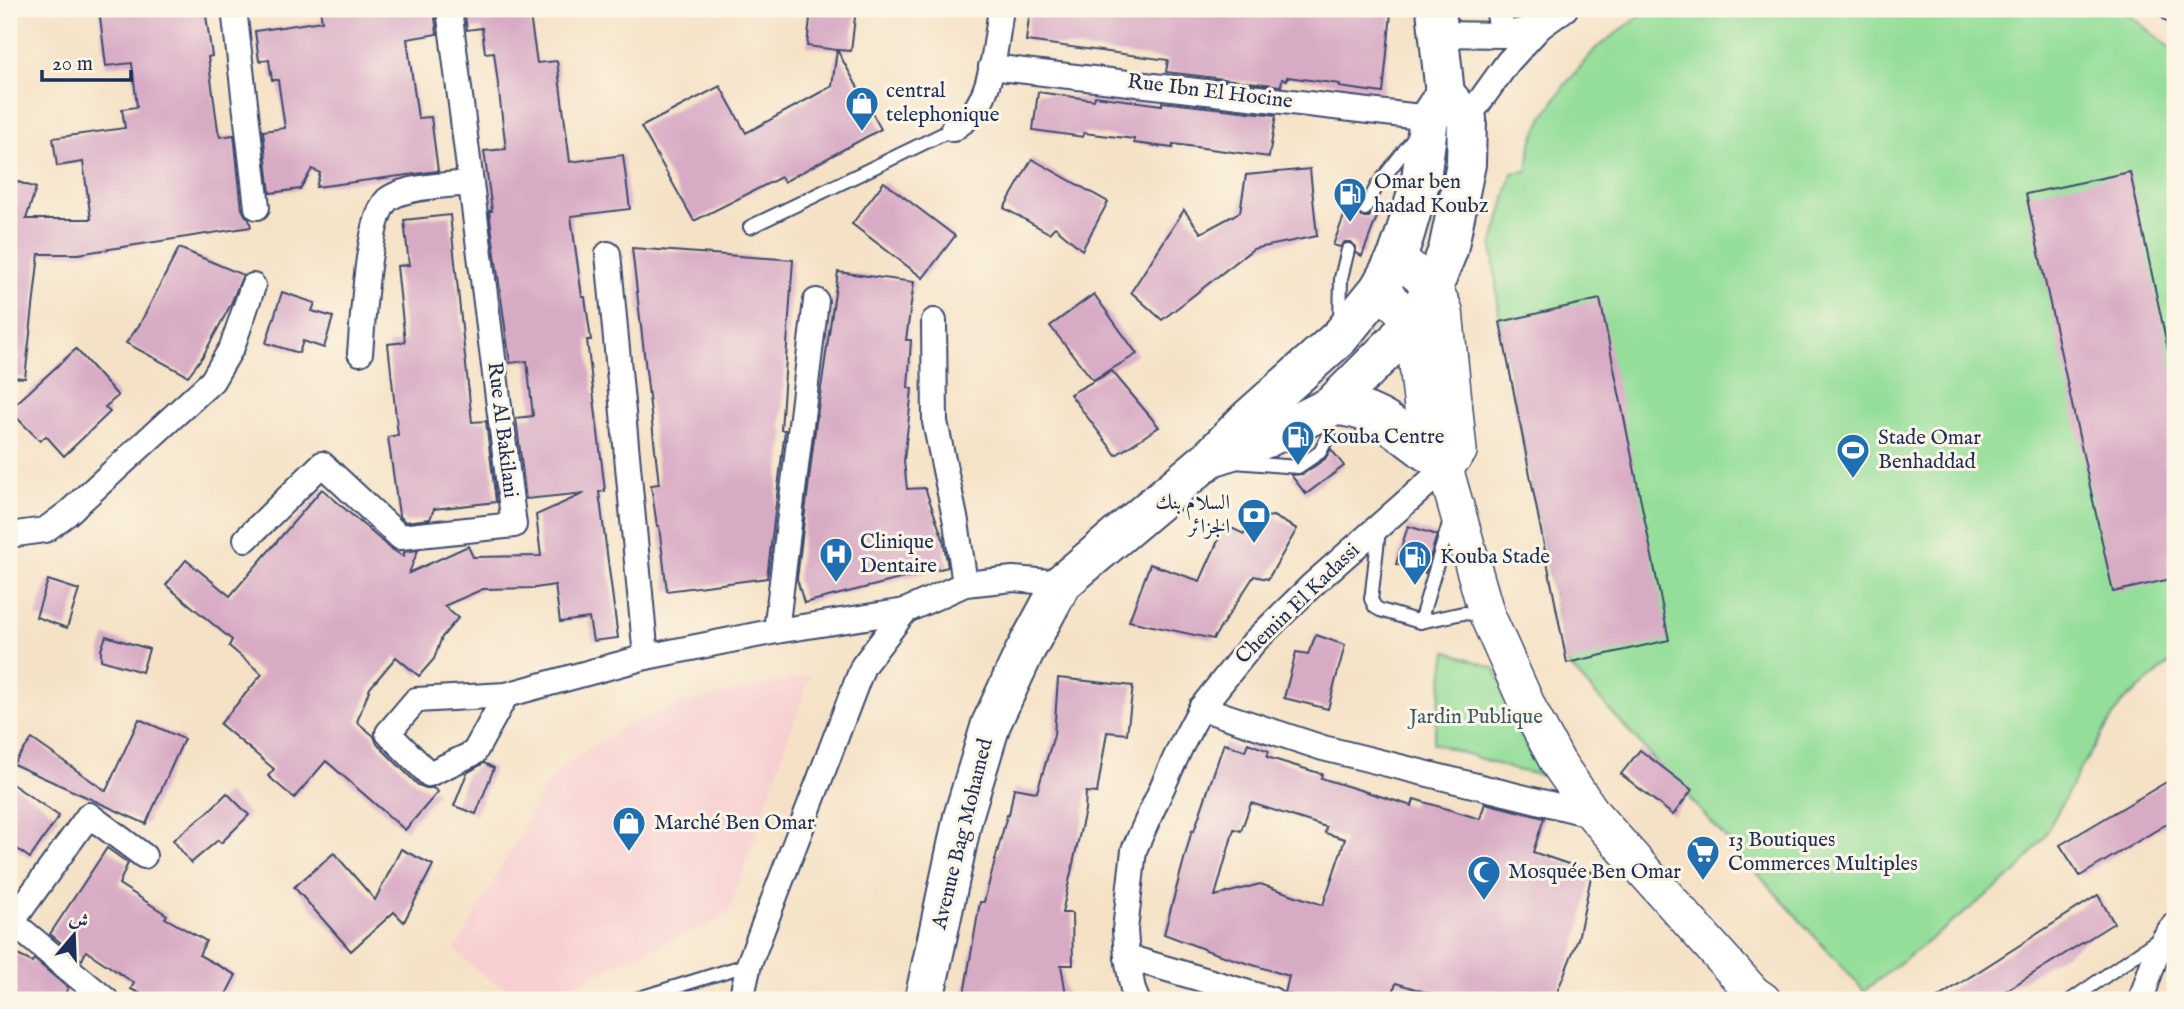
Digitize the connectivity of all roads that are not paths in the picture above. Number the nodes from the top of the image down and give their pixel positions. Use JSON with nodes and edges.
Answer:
{"nodes":[{"id":1,"x":234,"y":9,"type":"edge"},
{"id":2,"x":449,"y":9,"type":"edge"},
{"id":3,"x":1001,"y":9,"type":"edge"},
{"id":4,"x":1498,"y":9,"type":"edge"},
{"id":5,"x":1565,"y":9,"type":"edge"},
{"id":6,"x":1438,"y":21,"type":"edge"},
{"id":7,"x":1540,"y":27,"type":"junction"},
{"id":8,"x":1503,"y":35,"type":"junction"},
{"id":9,"x":991,"y":67,"type":"junction"},
{"id":10,"x":1447,"y":110,"type":"junction"},
{"id":11,"x":953,"y":128,"type":"joint"},
{"id":12,"x":471,"y":183,"type":"junction"},
{"id":13,"x":257,"y":207,"type":"dead end"},
{"id":14,"x":1365,"y":209,"type":"dead end"},
{"id":15,"x":750,"y":227,"type":"dead end"},
{"id":16,"x":1348,"y":250,"type":"dead end"},
{"id":17,"x":608,"y":254,"type":"dead end"},
{"id":18,"x":1388,"y":273,"type":"junction"},
{"id":19,"x":253,"y":286,"type":"dead end"},
{"id":20,"x":1433,"y":288,"type":"junction"},
{"id":21,"x":816,"y":301,"type":"dead end"},
{"id":22,"x":1412,"y":320,"type":"junction"},
{"id":23,"x":934,"y":321,"type":"dead end"},
{"id":24,"x":1340,"y":337,"type":"junction"},
{"id":25,"x":360,"y":353,"type":"dead end"},
{"id":26,"x":1331,"y":406,"type":"junction"},
{"id":27,"x":1210,"y":458,"type":"junction"},
{"id":28,"x":1436,"y":460,"type":"junction"},
{"id":29,"x":1455,"y":506,"type":"junction"},
{"id":30,"x":1380,"y":526,"type":"junction"},
{"id":31,"x":9,"y":535,"type":"edge"},
{"id":32,"x":246,"y":539,"type":"dead end"},
{"id":33,"x":1062,"y":583,"type":"junction"},
{"id":34,"x":965,"y":584,"type":"junction"},
{"id":35,"x":905,"y":611,"type":"junction"},
{"id":36,"x":1487,"y":615,"type":"junction"},
{"id":37,"x":1420,"y":622,"type":"junction"},
{"id":38,"x":776,"y":631,"type":"junction"},
{"id":39,"x":646,"y":657,"type":"junction"},
{"id":40,"x":506,"y":695,"type":"junction"},
{"id":41,"x":1201,"y":708,"type":"junction"},
{"id":42,"x":1594,"y":816,"type":"junction"},
{"id":43,"x":144,"y":856,"type":"dead end"},
{"id":44,"x":2171,"y":929,"type":"edge"},
{"id":45,"x":1127,"y":957,"type":"junction"},
{"id":46,"x":749,"y":964,"type":"junction"},
{"id":47,"x":1758,"y":998,"type":"edge"},
{"id":48,"x":106,"y":1000,"type":"edge"},
{"id":49,"x":633,"y":1000,"type":"edge"},
{"id":50,"x":741,"y":1000,"type":"edge"},
{"id":51,"x":924,"y":1000,"type":"edge"},
{"id":52,"x":1137,"y":1000,"type":"edge"},
{"id":53,"x":1272,"y":1000,"type":"edge"},
{"id":54,"x":2071,"y":1000,"type":"edge"},
{"id":55,"x":2141,"y":1000,"type":"edge"}],
"edges":[{"from":1,"to":13,"type":"street"},
{"from":2,"to":12,"type":"street","name":"Rue Al Bakilani"},
{"from":3,"to":9,"type":"street"},
{"from":4,"to":8,"type":"street"},
{"from":5,"to":7,"type":"street"},
{"from":6,"to":8,"type":"street"},
{"from":6,"to":10,"type":"main road"},
{"from":7,"to":8,"type":"street"},
{"from":7,"to":10,"type":"street"},
{"from":9,"to":10,"type":"street","name":"Rue Ibn El Hocine"},
{"from":9,"to":11,"type":"street"},
{"from":10,"to":14,"type":"lane"},
{"from":10,"to":18,"type":"main road"},
{"from":10,"to":20,"type":"main road"},
{"from":11,"to":15,"type":"lane"},
{"from":12,"to":25,"type":"street"},
{"from":12,"to":32,"type":"street","name":"Rue Al Bakilani"},
{"from":16,"to":24,"type":"lane"},
{"from":17,"to":39,"type":"street"},
{"from":18,"to":20,"type":"main road"},
{"from":18,"to":22,"type":"main road"},
{"from":18,"to":24,"type":"main road","name":"Avenue Bag Mohamed"},
{"from":19,"to":31,"type":"street"},
{"from":20,"to":22,"type":"main road"},
{"from":20,"to":28,"type":"main road"},
{"from":21,"to":38,"type":"street"},
{"from":22,"to":26,"type":"main road"},
{"from":22,"to":28,"type":"main road"},
{"from":23,"to":34,"type":"street"},
{"from":24,"to":27,"type":"main road","name":"Avenue Bag Mohamed"},
{"from":26,"to":27,"type":"main road"},
{"from":26,"to":28,"type":"main road"},
{"from":27,"to":33,"type":"main road","name":"Avenue Bag Mohamed"},
{"from":28,"to":29,"type":"main road"},
{"from":28,"to":30,"type":"street","name":"Chemin El Kadassi"},
{"from":29,"to":36,"type":"main road"},
{"from":29,"to":37,"type":"lane"},
{"from":30,"to":37,"type":"lane"},
{"from":30,"to":41,"type":"street","name":"Chemin El Kadassi"},
{"from":33,"to":34,"type":"street"},
{"from":33,"to":51,"type":"main road","name":"Avenue Bag Mohamed"},
{"from":34,"to":35,"type":"street"},
{"from":35,"to":38,"type":"street"},
{"from":35,"to":46,"type":"street"},
{"from":36,"to":37,"type":"lane"},
{"from":36,"to":42,"type":"main road"},
{"from":38,"to":39,"type":"street"},
{"from":39,"to":40,"type":"street"},
{"from":40,"to":40,"type":"street"},
{"from":41,"to":42,"type":"street"},
{"from":41,"to":45,"type":"street","name":"Chemin El Kadassi"},
{"from":42,"to":47,"type":"main road"},
{"from":43,"to":48,"type":"street"},
{"from":44,"to":54,"type":"lane"},
{"from":44,"to":55,"type":"street"},
{"from":45,"to":52,"type":"street","name":"Chemin El Kadassi"},
{"from":45,"to":53,"type":"street"},
{"from":46,"to":49,"type":"lane"},
{"from":46,"to":50,"type":"street"}]}
